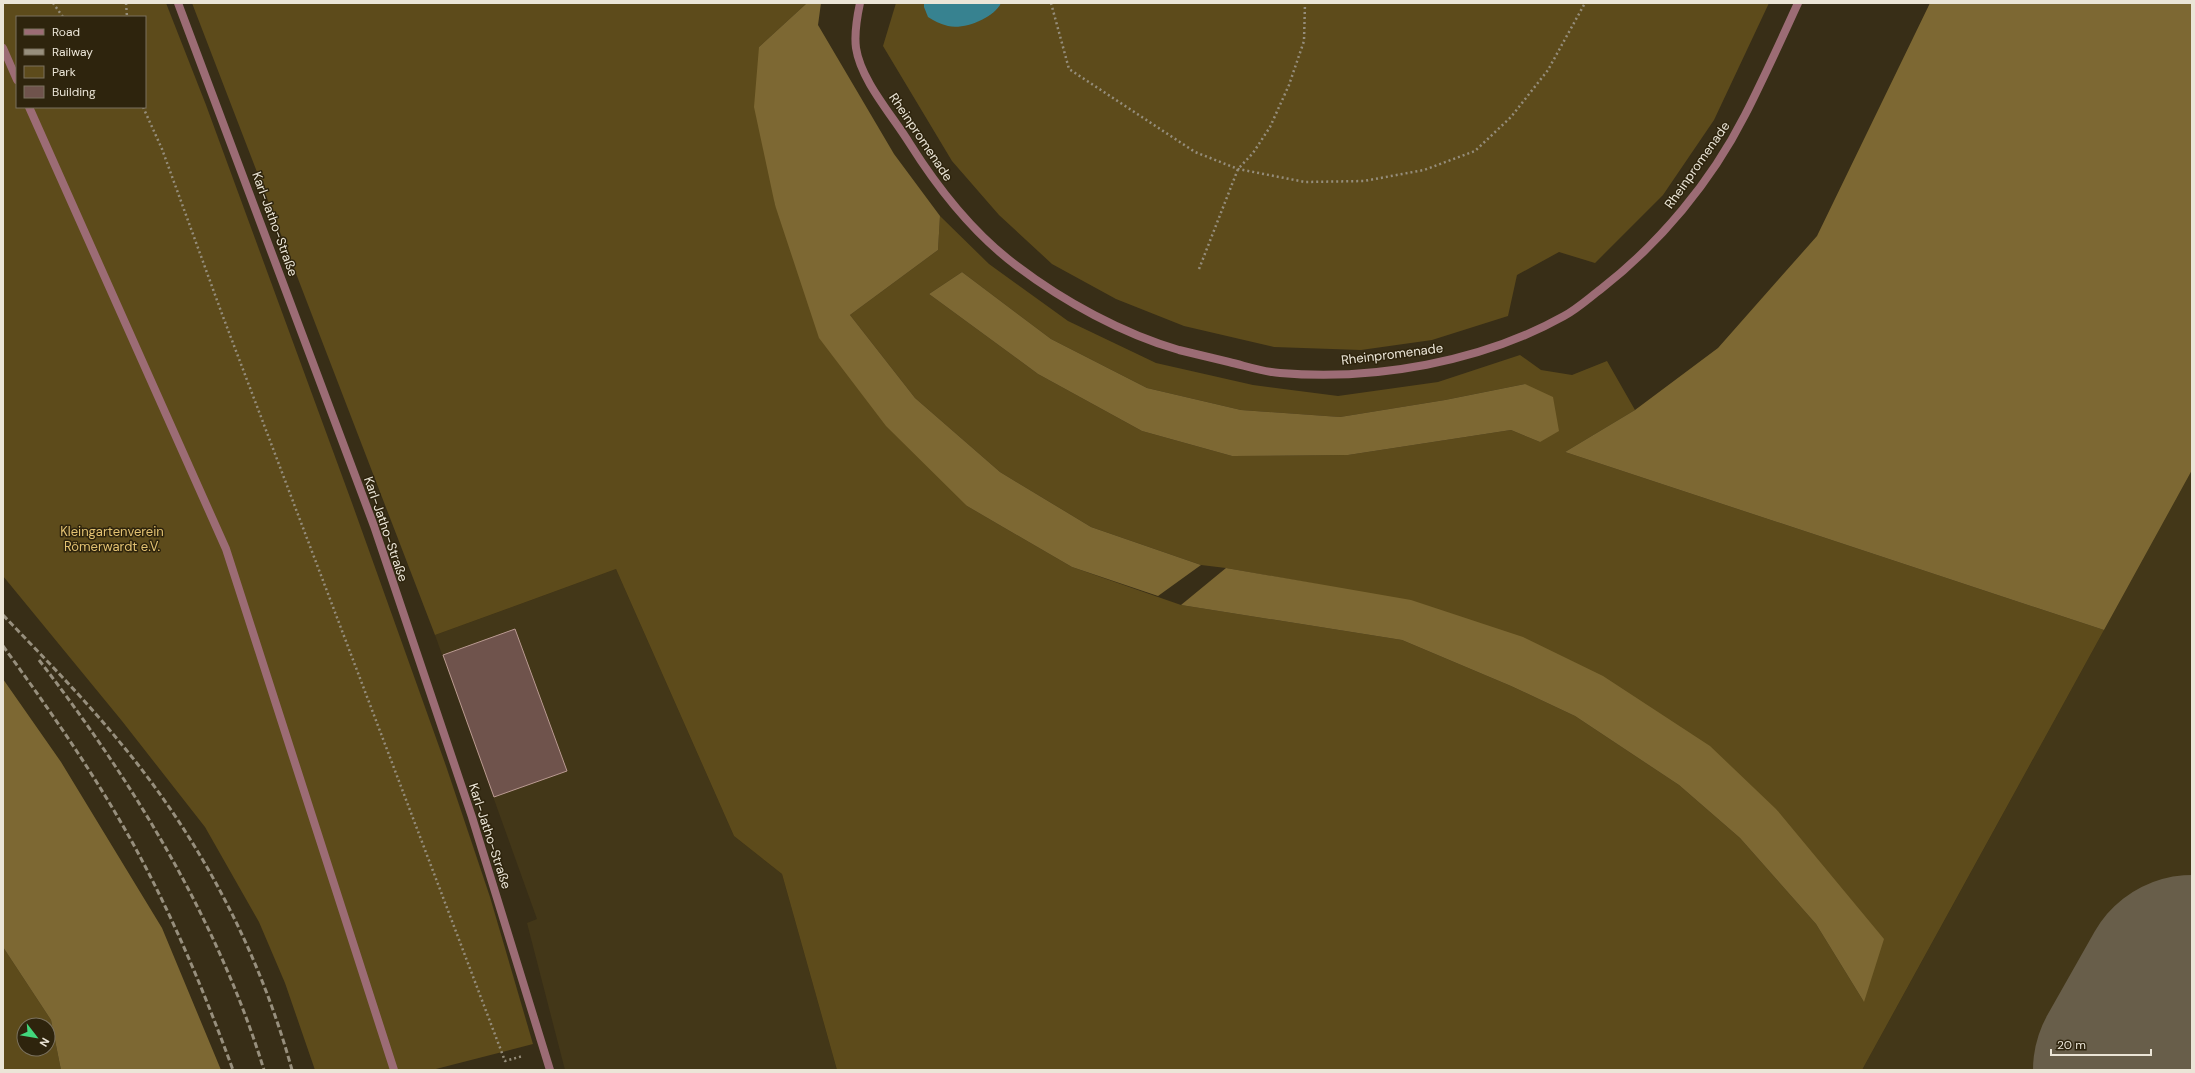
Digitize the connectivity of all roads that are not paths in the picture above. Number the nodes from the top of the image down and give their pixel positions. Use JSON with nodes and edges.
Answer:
{"nodes":[{"id":1,"x":178,"y":3,"type":"edge"},
{"id":2,"x":860,"y":3,"type":"edge"},
{"id":3,"x":1798,"y":3,"type":"edge"},
{"id":4,"x":3,"y":48,"type":"edge"},
{"id":5,"x":16,"y":78,"type":"edge"},
{"id":6,"x":29,"y":108,"type":"edge"},
{"id":7,"x":394,"y":1070,"type":"edge"},
{"id":8,"x":550,"y":1070,"type":"edge"}],
"edges":[{"from":1,"to":8,"type":"street","name":"Karl-Jatho-Straße"},
{"from":2,"to":3,"type":"street","name":"Rheinpromenade"},
{"from":4,"to":5,"type":"street"},
{"from":6,"to":7,"type":"street"}]}
